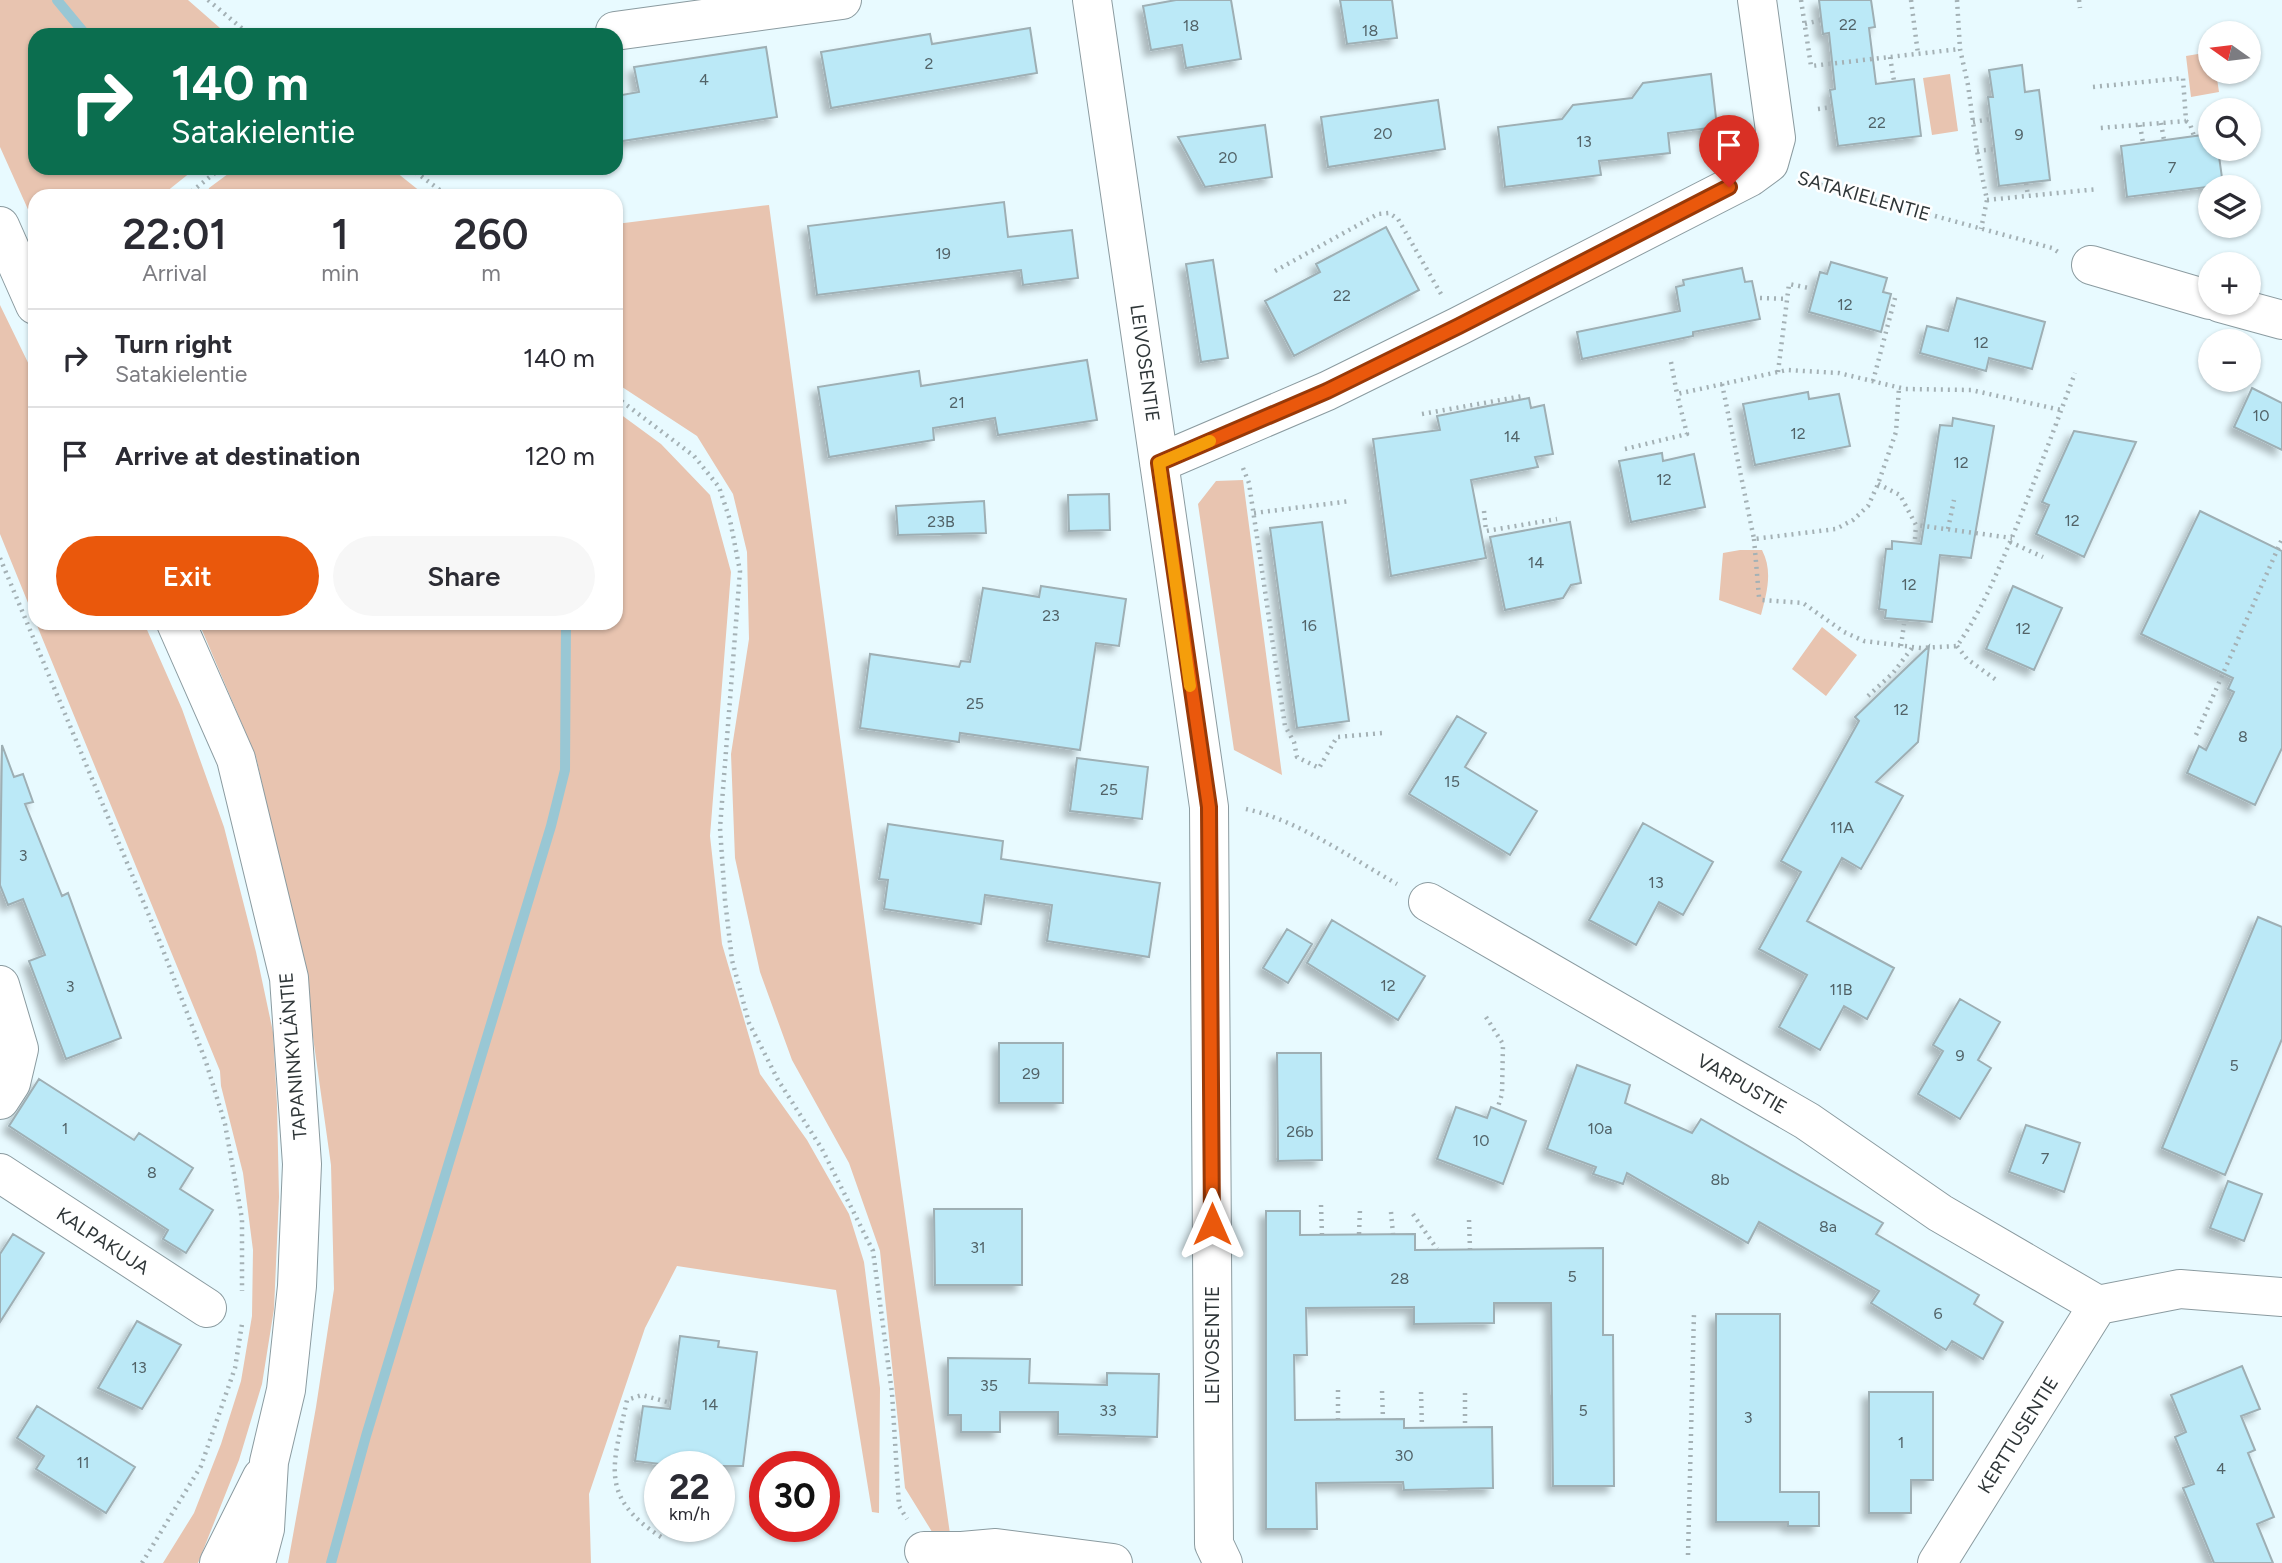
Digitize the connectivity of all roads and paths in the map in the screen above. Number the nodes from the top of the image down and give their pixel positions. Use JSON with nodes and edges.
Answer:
{"nodes":[{"id":1,"x":208,"y":0,"type":"edge"},
{"id":2,"x":842,"y":0,"type":"edge"},
{"id":3,"x":1092,"y":0,"type":"edge"},
{"id":4,"x":1757,"y":0,"type":"edge"},
{"id":5,"x":1801,"y":0,"type":"edge"},
{"id":6,"x":1911,"y":0,"type":"edge"},
{"id":7,"x":1956,"y":0,"type":"edge"},
{"id":8,"x":2079,"y":0,"type":"edge"},
{"id":9,"x":2080,"y":8,"type":"dead end"},
{"id":10,"x":1821,"y":20,"type":"dead end"},
{"id":11,"x":1805,"y":24,"type":"junction"},
{"id":12,"x":242,"y":28,"type":"edge"},
{"id":13,"x":623,"y":31,"type":"edge"},
{"id":14,"x":1960,"y":49,"type":"junction"},
{"id":15,"x":1918,"y":54,"type":"junction"},
{"id":16,"x":1890,"y":57,"type":"junction"},
{"id":17,"x":1894,"y":81,"type":"dead end"},
{"id":18,"x":2093,"y":87,"type":"dead end"},
{"id":19,"x":1833,"y":107,"type":"dead end"},
{"id":20,"x":1818,"y":109,"type":"dead end"},
{"id":21,"x":1991,"y":119,"type":"dead end"},
{"id":22,"x":2186,"y":121,"type":"junction"},
{"id":23,"x":1973,"y":122,"type":"junction"},
{"id":24,"x":2161,"y":123,"type":"junction"},
{"id":25,"x":2140,"y":125,"type":"junction"},
{"id":26,"x":2100,"y":128,"type":"dead end"},
{"id":27,"x":2194,"y":136,"type":"dead end"},
{"id":28,"x":2164,"y":140,"type":"dead end"},
{"id":29,"x":2143,"y":143,"type":"dead end"},
{"id":30,"x":1994,"y":149,"type":"dead end"},
{"id":31,"x":1977,"y":151,"type":"junction"},
{"id":32,"x":1769,"y":163,"type":"junction"},
{"id":33,"x":212,"y":175,"type":"edge"},
{"id":34,"x":420,"y":175,"type":"edge"},
{"id":35,"x":2026,"y":183,"type":"dead end"},
{"id":36,"x":195,"y":189,"type":"edge"},
{"id":37,"x":438,"y":189,"type":"edge"},
{"id":38,"x":2098,"y":190,"type":"dead end"},
{"id":39,"x":2028,"y":196,"type":"junction"},
{"id":40,"x":1987,"y":200,"type":"junction"},
{"id":41,"x":0,"y":226,"type":"edge"},
{"id":42,"x":1981,"y":229,"type":"junction"},
{"id":43,"x":2091,"y":265,"type":"joint"},
{"id":44,"x":1275,"y":271,"type":"dead end"},
{"id":45,"x":1809,"y":288,"type":"dead end"},
{"id":46,"x":28,"y":289,"type":"edge"},
{"id":47,"x":2198,"y":296,"type":"edge"},
{"id":48,"x":1759,"y":298,"type":"dead end"},
{"id":49,"x":1895,"y":298,"type":"dead end"},
{"id":50,"x":1787,"y":299,"type":"junction"},
{"id":51,"x":2261,"y":314,"type":"edge"},
{"id":52,"x":2282,"y":320,"type":"edge"},
{"id":53,"x":1459,"y":326,"type":"junction"},
{"id":54,"x":1671,"y":362,"type":"dead end"},
{"id":55,"x":1779,"y":372,"type":"junction"},
{"id":56,"x":2075,"y":373,"type":"dead end"},
{"id":57,"x":1873,"y":381,"type":"junction"},
{"id":58,"x":1722,"y":384,"type":"junction"},
{"id":59,"x":1899,"y":388,"type":"junction"},
{"id":60,"x":1677,"y":394,"type":"junction"},
{"id":61,"x":1523,"y":396,"type":"dead end"},
{"id":62,"x":623,"y":402,"type":"edge"},
{"id":63,"x":2061,"y":410,"type":"junction"},
{"id":64,"x":1422,"y":414,"type":"dead end"},
{"id":65,"x":1625,"y":449,"type":"dead end"},
{"id":66,"x":1241,"y":460,"type":"dead end"},
{"id":67,"x":1159,"y":463,"type":"junction"},
{"id":68,"x":1878,"y":484,"type":"junction"},
{"id":69,"x":1954,"y":500,"type":"dead end"},
{"id":70,"x":1351,"y":501,"type":"dead end"},
{"id":71,"x":1484,"y":512,"type":"dead end"},
{"id":72,"x":1254,"y":513,"type":"junction"},
{"id":73,"x":1557,"y":519,"type":"dead end"},
{"id":74,"x":1916,"y":525,"type":"junction"},
{"id":75,"x":1948,"y":529,"type":"junction"},
{"id":76,"x":1754,"y":539,"type":"junction"},
{"id":77,"x":1915,"y":539,"type":"dead end"},
{"id":78,"x":2282,"y":539,"type":"edge"},
{"id":79,"x":2011,"y":540,"type":"junction"},
{"id":80,"x":2043,"y":557,"type":"dead end"},
{"id":81,"x":0,"y":558,"type":"edge"},
{"id":82,"x":1904,"y":624,"type":"dead end"},
{"id":83,"x":28,"y":625,"type":"edge"},
{"id":84,"x":30,"y":630,"type":"edge"},
{"id":85,"x":179,"y":630,"type":"edge"},
{"id":86,"x":1901,"y":646,"type":"junction"},
{"id":87,"x":1957,"y":646,"type":"junction"},
{"id":88,"x":1913,"y":647,"type":"junction"},
{"id":89,"x":1999,"y":682,"type":"dead end"},
{"id":90,"x":1868,"y":696,"type":"dead end"},
{"id":91,"x":1383,"y":733,"type":"dead end"},
{"id":92,"x":2196,"y":735,"type":"dead end"},
{"id":93,"x":1209,"y":807,"type":"junction"},
{"id":94,"x":1429,"y":902,"type":"joint"},
{"id":95,"x":0,"y":985,"type":"edge"},
{"id":96,"x":1486,"y":1017,"type":"dead end"},
{"id":97,"x":0,"y":1100,"type":"edge"},
{"id":98,"x":1497,"y":1110,"type":"dead end"},
{"id":99,"x":0,"y":1173,"type":"edge"},
{"id":100,"x":1321,"y":1205,"type":"dead end"},
{"id":101,"x":1360,"y":1209,"type":"dead end"},
{"id":102,"x":1391,"y":1212,"type":"dead end"},
{"id":103,"x":1413,"y":1214,"type":"dead end"},
{"id":104,"x":1469,"y":1220,"type":"dead end"},
{"id":105,"x":1359,"y":1234,"type":"dead end"},
{"id":106,"x":1393,"y":1234,"type":"dead end"},
{"id":107,"x":1322,"y":1235,"type":"dead end"},
{"id":108,"x":1437,"y":1249,"type":"dead end"},
{"id":109,"x":1470,"y":1249,"type":"dead end"},
{"id":110,"x":2282,"y":1297,"type":"edge"},
{"id":111,"x":225,"y":1303,"type":"joint"},
{"id":112,"x":2098,"y":1305,"type":"junction"},
{"id":113,"x":1694,"y":1313,"type":"dead end"},
{"id":114,"x":242,"y":1324,"type":"dead end"},
{"id":115,"x":1338,"y":1391,"type":"dead end"},
{"id":116,"x":1382,"y":1391,"type":"dead end"},
{"id":117,"x":1421,"y":1392,"type":"dead end"},
{"id":118,"x":1465,"y":1393,"type":"dead end"},
{"id":119,"x":671,"y":1403,"type":"dead end"},
{"id":120,"x":1383,"y":1419,"type":"dead end"},
{"id":121,"x":1338,"y":1420,"type":"dead end"},
{"id":122,"x":1465,"y":1427,"type":"dead end"},
{"id":123,"x":1422,"y":1428,"type":"dead end"},
{"id":124,"x":269,"y":1462,"type":"junction"},
{"id":125,"x":644,"y":1526,"type":"edge"},
{"id":126,"x":924,"y":1550,"type":"joint"},
{"id":127,"x":1688,"y":1555,"type":"dead end"},
{"id":128,"x":142,"y":1563,"type":"edge"},
{"id":129,"x":219,"y":1563,"type":"edge"},
{"id":130,"x":256,"y":1563,"type":"edge"},
{"id":131,"x":1112,"y":1563,"type":"edge"},
{"id":132,"x":1223,"y":1563,"type":"edge"},
{"id":133,"x":1937,"y":1563,"type":"edge"}],
"edges":[{"from":1,"to":12,"type":"path"},
{"from":2,"to":13,"type":"street"},
{"from":3,"to":67,"type":"street","name":"LEIVOSENTIE"},
{"from":4,"to":32,"type":"street"},
{"from":5,"to":11,"type":"path"},
{"from":6,"to":15,"type":"path"},
{"from":7,"to":14,"type":"path"},
{"from":8,"to":9,"type":"path"},
{"from":10,"to":11,"type":"path"},
{"from":11,"to":16,"type":"path"},
{"from":14,"to":15,"type":"path"},
{"from":14,"to":23,"type":"path"},
{"from":15,"to":16,"type":"path"},
{"from":16,"to":17,"type":"path"},
{"from":18,"to":22,"type":"path"},
{"from":19,"to":20,"type":"path"},
{"from":21,"to":23,"type":"path"},
{"from":22,"to":24,"type":"path"},
{"from":22,"to":27,"type":"path"},
{"from":23,"to":31,"type":"path"},
{"from":24,"to":25,"type":"path"},
{"from":24,"to":28,"type":"path"},
{"from":25,"to":26,"type":"path"},
{"from":25,"to":29,"type":"path"},
{"from":30,"to":31,"type":"path"},
{"from":31,"to":40,"type":"path"},
{"from":32,"to":42,"type":"path","name":"SATAKIELENTIE"},
{"from":32,"to":53,"type":"street"},
{"from":33,"to":36,"type":"path"},
{"from":34,"to":37,"type":"path"},
{"from":35,"to":39,"type":"path"},
{"from":38,"to":39,"type":"path"},
{"from":39,"to":40,"type":"path"},
{"from":40,"to":42,"type":"path"},
{"from":41,"to":46,"type":"street"},
{"from":42,"to":43,"type":"path","name":"SATAKIELENTIE"},
{"from":43,"to":47,"type":"street"},
{"from":44,"to":53,"type":"path"},
{"from":45,"to":50,"type":"path"},
{"from":48,"to":50,"type":"path"},
{"from":49,"to":57,"type":"path"},
{"from":50,"to":55,"type":"path"},
{"from":51,"to":52,"type":"street"},
{"from":53,"to":67,"type":"street"},
{"from":54,"to":60,"type":"path"},
{"from":55,"to":57,"type":"path"},
{"from":55,"to":58,"type":"path"},
{"from":56,"to":63,"type":"path"},
{"from":57,"to":59,"type":"path"},
{"from":58,"to":60,"type":"path"},
{"from":58,"to":76,"type":"path"},
{"from":59,"to":63,"type":"path"},
{"from":59,"to":68,"type":"path"},
{"from":60,"to":65,"type":"path"},
{"from":61,"to":64,"type":"path"},
{"from":62,"to":126,"type":"path"},
{"from":63,"to":79,"type":"path"},
{"from":66,"to":72,"type":"path"},
{"from":67,"to":93,"type":"street","name":"LEIVOSENTIE"},
{"from":68,"to":74,"type":"path"},
{"from":68,"to":76,"type":"path"},
{"from":69,"to":75,"type":"path"},
{"from":70,"to":72,"type":"path"},
{"from":71,"to":73,"type":"path"},
{"from":72,"to":91,"type":"path"},
{"from":74,"to":75,"type":"path"},
{"from":74,"to":77,"type":"path"},
{"from":75,"to":79,"type":"path"},
{"from":76,"to":86,"type":"path"},
{"from":78,"to":92,"type":"path"},
{"from":79,"to":80,"type":"path"},
{"from":79,"to":87,"type":"path"},
{"from":81,"to":83,"type":"path"},
{"from":82,"to":86,"type":"path"},
{"from":84,"to":111,"type":"path"},
{"from":85,"to":124,"type":"street","name":"TAPANINKYLÄNTIE"},
{"from":86,"to":88,"type":"path"},
{"from":87,"to":88,"type":"path"},
{"from":87,"to":89,"type":"path"},
{"from":88,"to":90,"type":"path"},
{"from":93,"to":94,"type":"path"},
{"from":93,"to":132,"type":"street","name":"LEIVOSENTIE"},
{"from":94,"to":112,"type":"street","name":"VARPUSTIE"},
{"from":95,"to":97,"type":"street"},
{"from":96,"to":98,"type":"path"},
{"from":99,"to":111,"type":"street","name":"KALPAKUJA"},
{"from":100,"to":107,"type":"path"},
{"from":101,"to":105,"type":"path"},
{"from":102,"to":106,"type":"path"},
{"from":103,"to":108,"type":"path"},
{"from":104,"to":109,"type":"path"},
{"from":110,"to":112,"type":"street"},
{"from":112,"to":133,"type":"street","name":"KERTTUSENTIE"},
{"from":113,"to":127,"type":"path"},
{"from":114,"to":128,"type":"path"},
{"from":115,"to":121,"type":"path"},
{"from":116,"to":120,"type":"path"},
{"from":117,"to":123,"type":"path"},
{"from":118,"to":122,"type":"path"},
{"from":119,"to":125,"type":"path"},
{"from":124,"to":129,"type":"street","name":"TAPANINKYLÄNTIE"},
{"from":124,"to":130,"type":"street","name":"TAPANINKYLÄNTIE"},
{"from":126,"to":131,"type":"street"}]}
